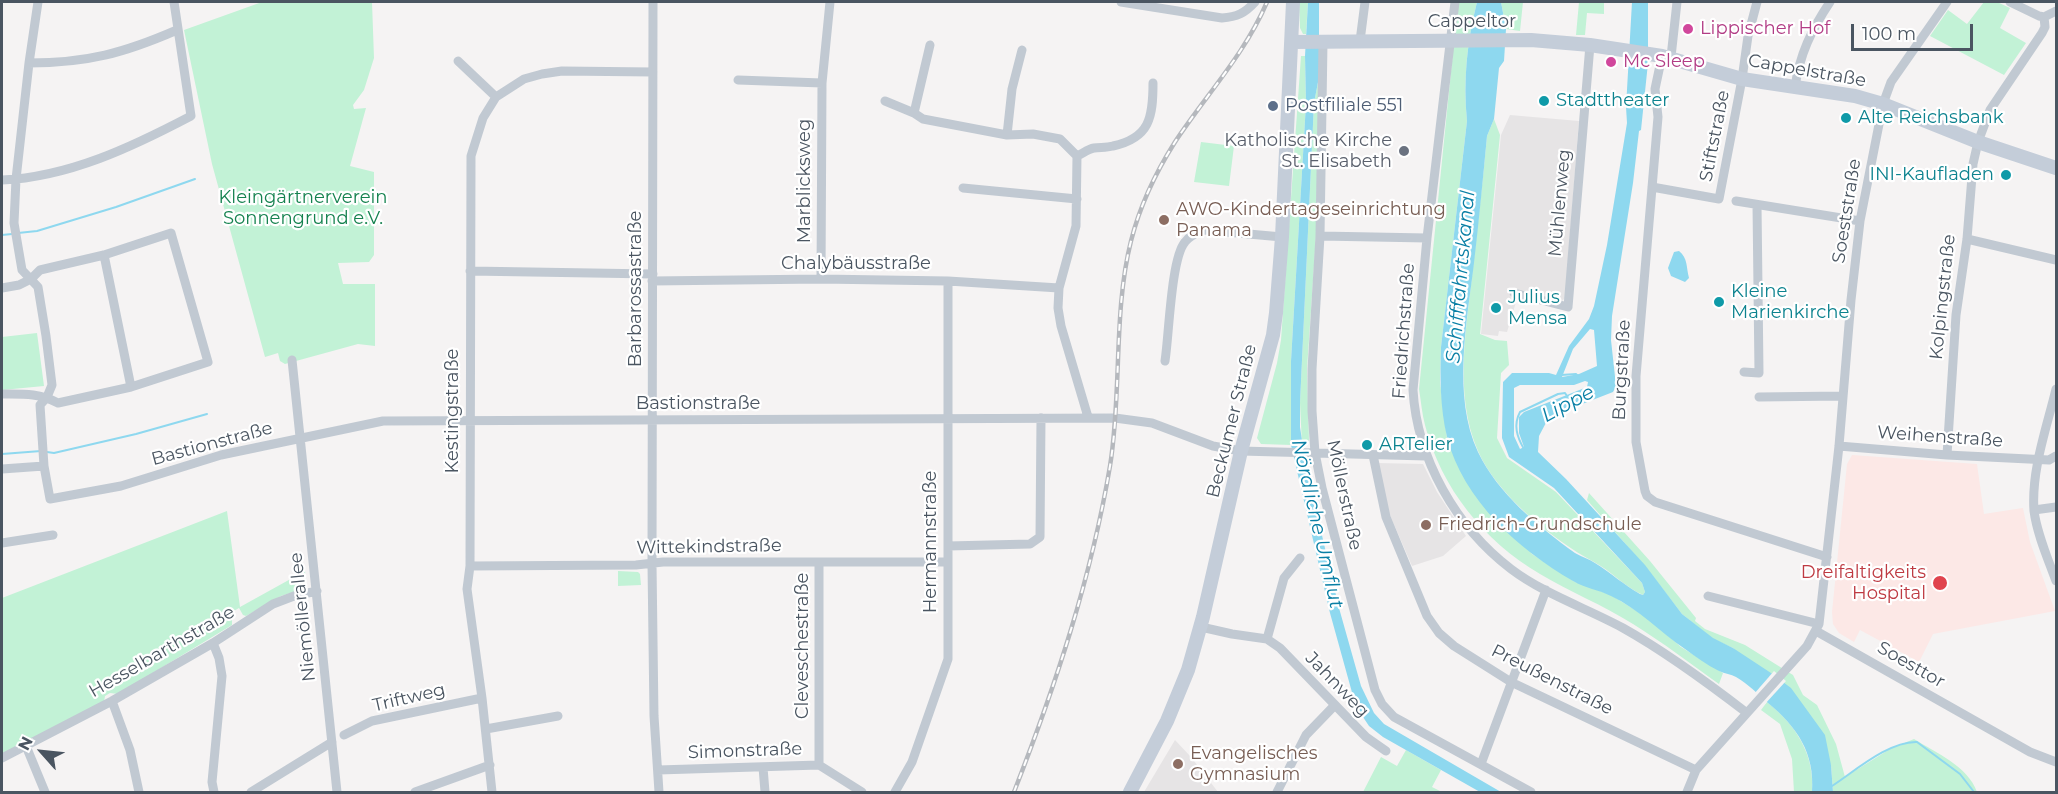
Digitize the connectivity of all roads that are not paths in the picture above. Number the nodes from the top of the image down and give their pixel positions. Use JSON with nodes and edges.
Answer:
{"nodes":[{"id":1,"x":38,"y":2,"type":"edge"},
{"id":2,"x":174,"y":2,"type":"edge"},
{"id":3,"x":654,"y":2,"type":"edge"},
{"id":4,"x":830,"y":2,"type":"edge"},
{"id":5,"x":1120,"y":2,"type":"edge"},
{"id":6,"x":1255,"y":2,"type":"edge"},
{"id":7,"x":1293,"y":2,"type":"edge"},
{"id":8,"x":1365,"y":2,"type":"edge"},
{"id":9,"x":1455,"y":2,"type":"edge"},
{"id":10,"x":1677,"y":2,"type":"edge"},
{"id":11,"x":1757,"y":2,"type":"edge"},
{"id":12,"x":1830,"y":2,"type":"edge"},
{"id":13,"x":1947,"y":2,"type":"edge"},
{"id":14,"x":2010,"y":2,"type":"edge"},
{"id":15,"x":2056,"y":10,"type":"edge"},
{"id":16,"x":2044,"y":16,"type":"junction"},
{"id":17,"x":177,"y":30,"type":"junction"},
{"id":18,"x":1451,"y":40,"type":"junction"},
{"id":19,"x":1360,"y":41,"type":"junction"},
{"id":20,"x":1299,"y":42,"type":"junction"},
{"id":21,"x":1321,"y":42,"type":"junction"},
{"id":22,"x":930,"y":45,"type":"dead end"},
{"id":23,"x":1590,"y":45,"type":"junction"},
{"id":24,"x":1023,"y":50,"type":"dead end"},
{"id":25,"x":1661,"y":56,"type":"junction"},
{"id":26,"x":458,"y":61,"type":"dead end"},
{"id":27,"x":28,"y":63,"type":"junction"},
{"id":28,"x":653,"y":72,"type":"junction"},
{"id":29,"x":1742,"y":79,"type":"junction"},
{"id":30,"x":738,"y":80,"type":"dead end"},
{"id":31,"x":822,"y":83,"type":"junction"},
{"id":32,"x":1153,"y":83,"type":"dead end"},
{"id":33,"x":1795,"y":88,"type":"junction"},
{"id":34,"x":496,"y":97,"type":"junction"},
{"id":35,"x":885,"y":101,"type":"dead end"},
{"id":36,"x":1883,"y":104,"type":"junction"},
{"id":37,"x":914,"y":113,"type":"junction"},
{"id":38,"x":1007,"y":135,"type":"junction"},
{"id":39,"x":1978,"y":142,"type":"junction"},
{"id":40,"x":1077,"y":156,"type":"junction"},
{"id":41,"x":2056,"y":168,"type":"edge"},
{"id":42,"x":16,"y":179,"type":"junction"},
{"id":43,"x":2,"y":180,"type":"edge"},
{"id":44,"x":1652,"y":187,"type":"junction"},
{"id":45,"x":963,"y":188,"type":"dead end"},
{"id":46,"x":1077,"y":199,"type":"junction"},
{"id":47,"x":1736,"y":201,"type":"dead end"},
{"id":48,"x":1757,"y":206,"type":"junction"},
{"id":49,"x":1860,"y":221,"type":"junction"},
{"id":50,"x":1320,"y":236,"type":"junction"},
{"id":51,"x":1282,"y":237,"type":"junction"},
{"id":52,"x":1426,"y":238,"type":"junction"},
{"id":53,"x":1967,"y":239,"type":"junction"},
{"id":54,"x":104,"y":255,"type":"junction"},
{"id":55,"x":2056,"y":260,"type":"edge"},
{"id":56,"x":470,"y":271,"type":"junction"},
{"id":57,"x":652,"y":278,"type":"junction"},
{"id":58,"x":31,"y":279,"type":"junction"},
{"id":59,"x":821,"y":279,"type":"junction"},
{"id":60,"x":948,"y":281,"type":"junction"},
{"id":61,"x":2,"y":288,"type":"edge"},
{"id":62,"x":1059,"y":288,"type":"junction"},
{"id":63,"x":1514,"y":293,"type":"dead end"},
{"id":64,"x":292,"y":360,"type":"dead end"},
{"id":65,"x":1165,"y":361,"type":"dead end"},
{"id":66,"x":1744,"y":372,"type":"dead end"},
{"id":67,"x":131,"y":387,"type":"junction"},
{"id":68,"x":2056,"y":389,"type":"edge"},
{"id":69,"x":2,"y":394,"type":"edge"},
{"id":70,"x":1759,"y":396,"type":"dead end"},
{"id":71,"x":1843,"y":396,"type":"junction"},
{"id":72,"x":47,"y":397,"type":"junction"},
{"id":73,"x":1088,"y":417,"type":"junction"},
{"id":74,"x":1041,"y":418,"type":"junction"},
{"id":75,"x":469,"y":419,"type":"junction"},
{"id":76,"x":948,"y":419,"type":"junction"},
{"id":77,"x":652,"y":421,"type":"junction"},
{"id":78,"x":301,"y":439,"type":"junction"},
{"id":79,"x":1839,"y":446,"type":"junction"},
{"id":80,"x":1241,"y":452,"type":"junction"},
{"id":81,"x":1312,"y":453,"type":"junction"},
{"id":82,"x":1372,"y":455,"type":"junction"},
{"id":83,"x":1947,"y":455,"type":"junction"},
{"id":84,"x":1426,"y":456,"type":"junction"},
{"id":85,"x":2056,"y":456,"type":"edge"},
{"id":86,"x":2039,"y":459,"type":"junction"},
{"id":87,"x":44,"y":466,"type":"junction"},
{"id":88,"x":2,"y":469,"type":"edge"},
{"id":89,"x":2056,"y":507,"type":"edge"},
{"id":90,"x":2034,"y":510,"type":"junction"},
{"id":91,"x":54,"y":535,"type":"dead end"},
{"id":92,"x":2,"y":543,"type":"edge"},
{"id":93,"x":948,"y":546,"type":"junction"},
{"id":94,"x":1827,"y":557,"type":"junction"},
{"id":95,"x":1300,"y":558,"type":"dead end"},
{"id":96,"x":819,"y":562,"type":"junction"},
{"id":97,"x":948,"y":562,"type":"junction"},
{"id":98,"x":652,"y":564,"type":"junction"},
{"id":99,"x":470,"y":566,"type":"junction"},
{"id":100,"x":2056,"y":581,"type":"edge"},
{"id":101,"x":1546,"y":590,"type":"junction"},
{"id":102,"x":317,"y":591,"type":"junction"},
{"id":103,"x":1708,"y":596,"type":"dead end"},
{"id":104,"x":1201,"y":627,"type":"junction"},
{"id":105,"x":1817,"y":628,"type":"junction"},
{"id":106,"x":1267,"y":639,"type":"junction"},
{"id":107,"x":213,"y":643,"type":"junction"},
{"id":108,"x":1511,"y":682,"type":"junction"},
{"id":109,"x":482,"y":698,"type":"junction"},
{"id":110,"x":112,"y":701,"type":"junction"},
{"id":111,"x":1334,"y":706,"type":"junction"},
{"id":112,"x":1747,"y":713,"type":"junction"},
{"id":113,"x":558,"y":716,"type":"dead end"},
{"id":114,"x":486,"y":729,"type":"junction"},
{"id":115,"x":344,"y":735,"type":"dead end"},
{"id":116,"x":332,"y":742,"type":"junction"},
{"id":117,"x":26,"y":746,"type":"junction"},
{"id":118,"x":1386,"y":751,"type":"dead end"},
{"id":119,"x":2,"y":758,"type":"edge"},
{"id":120,"x":2056,"y":762,"type":"edge"},
{"id":121,"x":1481,"y":764,"type":"junction"},
{"id":122,"x":490,"y":765,"type":"junction"},
{"id":123,"x":819,"y":765,"type":"junction"},
{"id":124,"x":763,"y":767,"type":"junction"},
{"id":125,"x":658,"y":770,"type":"junction"},
{"id":126,"x":1696,"y":770,"type":"junction"},
{"id":127,"x":45,"y":792,"type":"edge"},
{"id":128,"x":139,"y":792,"type":"edge"},
{"id":129,"x":214,"y":792,"type":"edge"},
{"id":130,"x":251,"y":792,"type":"edge"},
{"id":131,"x":337,"y":792,"type":"edge"},
{"id":132,"x":415,"y":792,"type":"edge"},
{"id":133,"x":492,"y":792,"type":"edge"},
{"id":134,"x":659,"y":792,"type":"edge"},
{"id":135,"x":765,"y":792,"type":"edge"},
{"id":136,"x":862,"y":792,"type":"edge"},
{"id":137,"x":894,"y":792,"type":"edge"},
{"id":138,"x":1130,"y":792,"type":"edge"},
{"id":139,"x":1276,"y":792,"type":"edge"},
{"id":140,"x":1531,"y":792,"type":"edge"},
{"id":141,"x":1687,"y":792,"type":"edge"}],
"edges":[{"from":1,"to":27,"type":"street"},
{"from":2,"to":17,"type":"street"},
{"from":3,"to":28,"type":"street","name":"Barbarossastraße"},
{"from":4,"to":31,"type":"street","name":"Marblicksweg"},
{"from":5,"to":6,"type":"street"},
{"from":7,"to":20,"type":"main road","name":"Beckumer Straße"},
{"from":8,"to":19,"type":"street"},
{"from":9,"to":18,"type":"street","name":"Friedrichstraße"},
{"from":10,"to":25,"type":"street","name":"Burgstraße"},
{"from":11,"to":29,"type":"street","name":"Stiftstraße"},
{"from":12,"to":33,"type":"street"},
{"from":13,"to":36,"type":"street","name":"Soeststraße"},
{"from":14,"to":16,"type":"street"},
{"from":15,"to":16,"type":"street"},
{"from":16,"to":39,"type":"street","name":"Kolpingstraße"},
{"from":17,"to":27,"type":"street"},
{"from":17,"to":42,"type":"street"},
{"from":18,"to":19,"type":"main road","name":"Cappeltor"},
{"from":18,"to":23,"type":"main road","name":"Cappeltor"},
{"from":18,"to":52,"type":"street","name":"Friedrichstraße"},
{"from":19,"to":21,"type":"main road","name":"Cappeltor"},
{"from":20,"to":21,"type":"main road","name":"Cappeltor"},
{"from":20,"to":51,"type":"main road","name":"Beckumer Straße"},
{"from":21,"to":50,"type":"street","name":"Möllerstraße"},
{"from":22,"to":37,"type":"street"},
{"from":23,"to":25,"type":"main road","name":"Cappeltor"},
{"from":23,"to":63,"type":"street","name":"Mühlenweg"},
{"from":24,"to":38,"type":"street"},
{"from":25,"to":29,"type":"main road","name":"Cappelstraße"},
{"from":25,"to":44,"type":"street","name":"Burgstraße"},
{"from":26,"to":34,"type":"street"},
{"from":27,"to":42,"type":"street"},
{"from":28,"to":34,"type":"street","name":"Kestingstraße"},
{"from":28,"to":57,"type":"street","name":"Barbarossastraße"},
{"from":29,"to":33,"type":"main road","name":"Cappelstraße"},
{"from":29,"to":44,"type":"street","name":"Stiftstraße"},
{"from":30,"to":31,"type":"street"},
{"from":31,"to":59,"type":"street","name":"Marblicksweg"},
{"from":32,"to":40,"type":"street"},
{"from":33,"to":36,"type":"main road","name":"Cappelstraße"},
{"from":34,"to":56,"type":"street","name":"Kestingstraße"},
{"from":35,"to":37,"type":"street"},
{"from":36,"to":39,"type":"main road","name":"Cappelstraße"},
{"from":36,"to":49,"type":"street","name":"Soeststraße"},
{"from":37,"to":38,"type":"street"},
{"from":38,"to":40,"type":"street"},
{"from":39,"to":41,"type":"main road","name":"Cappelstraße"},
{"from":39,"to":53,"type":"street","name":"Kolpingstraße"},
{"from":40,"to":46,"type":"street"},
{"from":42,"to":43,"type":"street"},
{"from":42,"to":58,"type":"street"},
{"from":44,"to":94,"type":"street","name":"Burgstraße"},
{"from":45,"to":46,"type":"street"},
{"from":46,"to":62,"type":"street"},
{"from":47,"to":48,"type":"street"},
{"from":48,"to":49,"type":"street"},
{"from":48,"to":66,"type":"street"},
{"from":49,"to":71,"type":"street","name":"Soeststraße"},
{"from":50,"to":52,"type":"street"},
{"from":50,"to":81,"type":"street","name":"Möllerstraße"},
{"from":51,"to":65,"type":"street"},
{"from":51,"to":80,"type":"main road","name":"Beckumer Straße"},
{"from":52,"to":84,"type":"street","name":"Friedrichstraße"},
{"from":53,"to":55,"type":"street"},
{"from":53,"to":83,"type":"street","name":"Kolpingstraße"},
{"from":54,"to":58,"type":"street"},
{"from":54,"to":67,"type":"street"},
{"from":54,"to":67,"type":"street"},
{"from":56,"to":57,"type":"street","name":"Chalybäusstraße"},
{"from":56,"to":75,"type":"street","name":"Kestingstraße"},
{"from":57,"to":59,"type":"street","name":"Chalybäusstraße"},
{"from":57,"to":77,"type":"street","name":"Barbarossastraße"},
{"from":58,"to":61,"type":"street"},
{"from":58,"to":72,"type":"street"},
{"from":59,"to":60,"type":"street","name":"Chalybäusstraße"},
{"from":60,"to":62,"type":"street","name":"Chalybäusstraße"},
{"from":60,"to":76,"type":"street","name":"Hermannstraße"},
{"from":62,"to":73,"type":"street"},
{"from":64,"to":78,"type":"street","name":"Niemöllerallee"},
{"from":67,"to":72,"type":"street"},
{"from":68,"to":86,"type":"street"},
{"from":69,"to":72,"type":"street"},
{"from":70,"to":71,"type":"street"},
{"from":71,"to":79,"type":"street","name":"Soeststraße"},
{"from":72,"to":87,"type":"street"},
{"from":73,"to":74,"type":"street","name":"Bastionstraße"},
{"from":73,"to":80,"type":"street","name":"Bastionstraße"},
{"from":74,"to":76,"type":"street","name":"Bastionstraße"},
{"from":74,"to":93,"type":"street"},
{"from":75,"to":77,"type":"street","name":"Bastionstraße"},
{"from":75,"to":78,"type":"street","name":"Bastionstraße"},
{"from":75,"to":99,"type":"street","name":"Kestingstraße"},
{"from":76,"to":77,"type":"street","name":"Bastionstraße"},
{"from":76,"to":93,"type":"street","name":"Hermannstraße"},
{"from":77,"to":98,"type":"street","name":"Barbarossastraße"},
{"from":78,"to":87,"type":"street","name":"Bastionstraße"},
{"from":78,"to":102,"type":"street","name":"Niemöllerallee"},
{"from":79,"to":83,"type":"street","name":"Weihenstraße"},
{"from":79,"to":94,"type":"street","name":"Soeststraße"},
{"from":80,"to":81,"type":"street","name":"Bastionstraße"},
{"from":80,"to":104,"type":"main road","name":"Beckumer Straße"},
{"from":81,"to":82,"type":"street","name":"Bastionstraße"},
{"from":81,"to":121,"type":"street","name":"Möllerstraße"},
{"from":82,"to":84,"type":"street","name":"Bastionstraße"},
{"from":82,"to":108,"type":"street","name":"Preußenstraße"},
{"from":83,"to":86,"type":"street","name":"Weihenstraße"},
{"from":84,"to":101,"type":"street","name":"Friedrichstraße"},
{"from":85,"to":86,"type":"street","name":"Weihenstraße"},
{"from":86,"to":90,"type":"street"},
{"from":87,"to":88,"type":"street"},
{"from":89,"to":90,"type":"street"},
{"from":90,"to":100,"type":"street"},
{"from":91,"to":92,"type":"street"},
{"from":93,"to":97,"type":"street","name":"Hermannstraße"},
{"from":94,"to":105,"type":"street"},
{"from":95,"to":106,"type":"street"},
{"from":96,"to":97,"type":"street","name":"Wittekindstraße"},
{"from":96,"to":98,"type":"street","name":"Wittekindstraße"},
{"from":96,"to":123,"type":"street","name":"Cleveschestraße"},
{"from":97,"to":137,"type":"street","name":"Hermannstraße"},
{"from":98,"to":99,"type":"street","name":"Wittekindstraße"},
{"from":98,"to":125,"type":"street","name":"Barbarossastraße"},
{"from":99,"to":109,"type":"street","name":"Kestingstraße"},
{"from":101,"to":108,"type":"street"},
{"from":101,"to":112,"type":"street","name":"Friedrichstraße"},
{"from":102,"to":107,"type":"street","name":"Hesselbarthstraße"},
{"from":102,"to":116,"type":"street","name":"Niemöllerallee"},
{"from":103,"to":105,"type":"street","name":"Soesttor"},
{"from":104,"to":106,"type":"street"},
{"from":104,"to":138,"type":"main road","name":"Beckumer Straße"},
{"from":105,"to":112,"type":"street"},
{"from":105,"to":120,"type":"street","name":"Soesttor"},
{"from":106,"to":111,"type":"street","name":"Jahnweg"},
{"from":107,"to":110,"type":"street","name":"Hesselbarthstraße"},
{"from":107,"to":129,"type":"street"},
{"from":108,"to":121,"type":"street"},
{"from":108,"to":126,"type":"street","name":"Preußenstraße"},
{"from":109,"to":114,"type":"street","name":"Kestingstraße"},
{"from":109,"to":115,"type":"street","name":"Triftweg"},
{"from":110,"to":117,"type":"street","name":"Hesselbarthstraße"},
{"from":110,"to":128,"type":"street"},
{"from":111,"to":118,"type":"street","name":"Jahnweg"},
{"from":111,"to":139,"type":"street"},
{"from":112,"to":126,"type":"street"},
{"from":113,"to":114,"type":"street"},
{"from":114,"to":122,"type":"street","name":"Kestingstraße"},
{"from":116,"to":130,"type":"street"},
{"from":116,"to":131,"type":"street","name":"Niemöllerallee"},
{"from":117,"to":119,"type":"street","name":"Hesselbarthstraße"},
{"from":117,"to":127,"type":"street"},
{"from":121,"to":140,"type":"street","name":"Möllerstraße"},
{"from":122,"to":132,"type":"street"},
{"from":122,"to":133,"type":"street","name":"Kestingstraße"},
{"from":123,"to":124,"type":"street","name":"Simonstraße"},
{"from":123,"to":136,"type":"street","name":"Simonstraße"},
{"from":124,"to":125,"type":"street","name":"Simonstraße"},
{"from":124,"to":135,"type":"street"},
{"from":125,"to":134,"type":"street","name":"Barbarossastraße"},
{"from":126,"to":141,"type":"street"}]}
